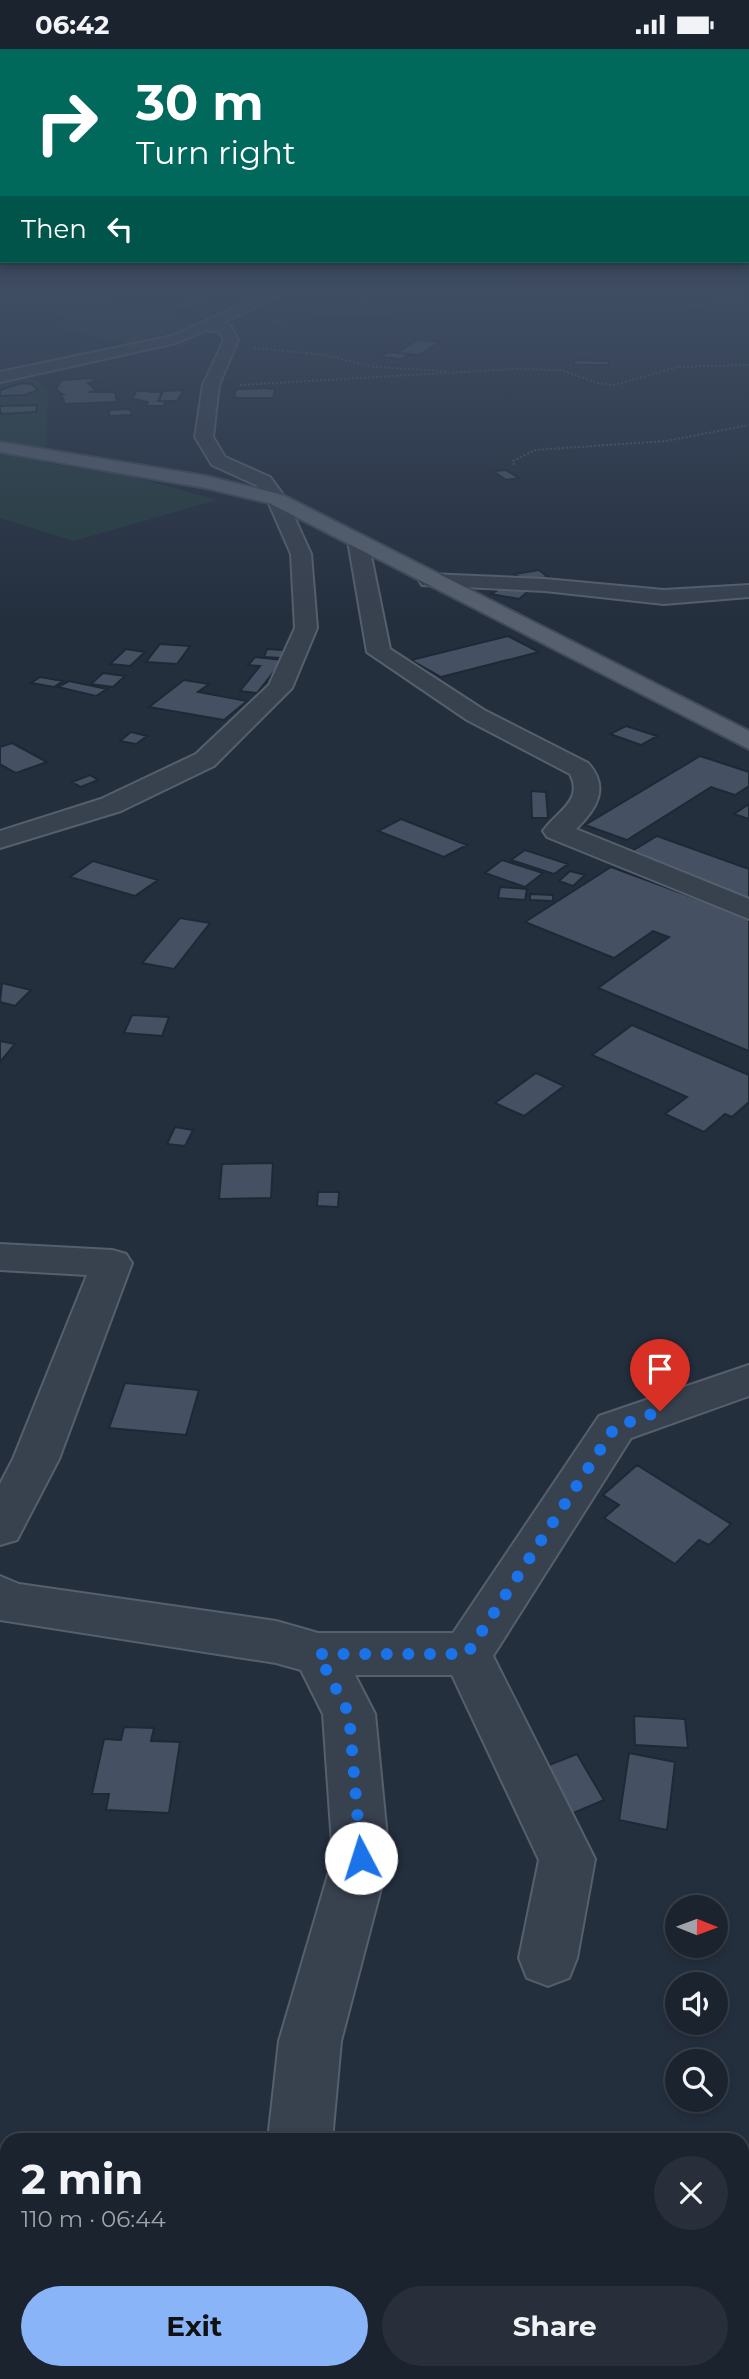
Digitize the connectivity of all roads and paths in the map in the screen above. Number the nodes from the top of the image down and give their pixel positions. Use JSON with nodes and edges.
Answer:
{"nodes":[{"id":1,"x":209,"y":400,"type":"edge"},
{"id":2,"x":749,"y":425,"type":"edge"},
{"id":3,"x":0,"y":447,"type":"edge"},
{"id":4,"x":514,"y":465,"type":"dead end"},
{"id":5,"x":276,"y":499,"type":"junction"},
{"id":6,"x":358,"y":541,"type":"junction"},
{"id":7,"x":430,"y":580,"type":"junction"},
{"id":8,"x":749,"y":591,"type":"edge"},
{"id":9,"x":749,"y":741,"type":"edge"},
{"id":10,"x":0,"y":840,"type":"edge"},
{"id":11,"x":749,"y":910,"type":"edge"},
{"id":12,"x":0,"y":1257,"type":"edge"},
{"id":13,"x":749,"y":1380,"type":"edge"},
{"id":14,"x":0,"y":1527,"type":"edge"},
{"id":15,"x":0,"y":1596,"type":"edge"},
{"id":16,"x":318,"y":1654,"type":"junction"},
{"id":17,"x":467,"y":1654,"type":"junction"},
{"id":18,"x":548,"y":1958,"type":"dead end"},
{"id":19,"x":301,"y":2133,"type":"edge"}],
"edges":[{"from":1,"to":5,"type":"street"},
{"from":2,"to":4,"type":"path"},
{"from":3,"to":5,"type":"main road"},
{"from":5,"to":6,"type":"main road"},
{"from":5,"to":10,"type":"street"},
{"from":6,"to":7,"type":"main road"},
{"from":6,"to":11,"type":"street"},
{"from":7,"to":8,"type":"street"},
{"from":7,"to":9,"type":"main road"},
{"from":12,"to":14,"type":"street"},
{"from":13,"to":17,"type":"street"},
{"from":15,"to":16,"type":"street"},
{"from":16,"to":17,"type":"street"},
{"from":16,"to":19,"type":"street"},
{"from":17,"to":18,"type":"street"}]}
